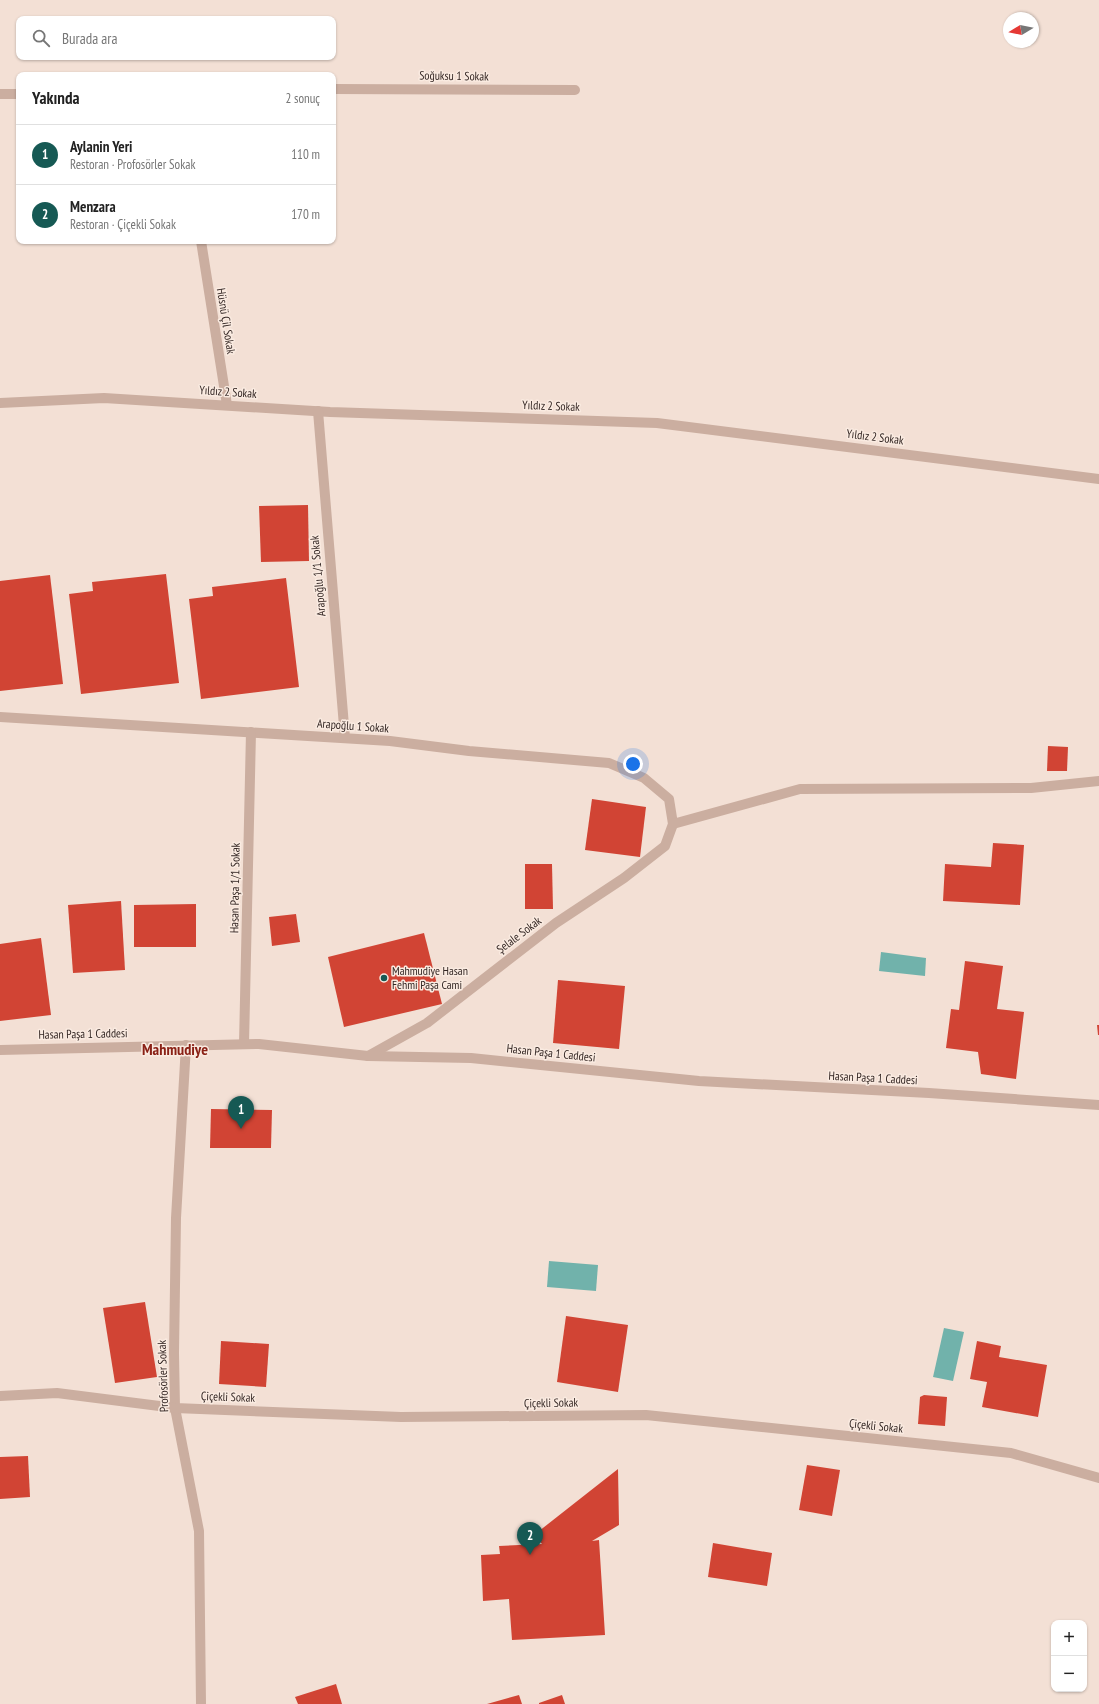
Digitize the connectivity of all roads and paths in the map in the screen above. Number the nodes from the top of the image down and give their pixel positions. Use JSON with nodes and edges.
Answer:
{"nodes":[{"id":1,"x":336,"y":89,"type":"edge"},
{"id":2,"x":575,"y":90,"type":"dead end"},
{"id":3,"x":0,"y":94,"type":"edge"},
{"id":4,"x":16,"y":94,"type":"edge"},
{"id":5,"x":201,"y":244,"type":"edge"},
{"id":6,"x":0,"y":403,"type":"edge"},
{"id":7,"x":227,"y":405,"type":"junction"},
{"id":8,"x":318,"y":411,"type":"junction"},
{"id":9,"x":1099,"y":479,"type":"edge"},
{"id":10,"x":0,"y":717,"type":"edge"},
{"id":11,"x":251,"y":732,"type":"junction"},
{"id":12,"x":345,"y":738,"type":"junction"},
{"id":13,"x":1099,"y":781,"type":"edge"},
{"id":14,"x":673,"y":824,"type":"junction"},
{"id":15,"x":244,"y":1044,"type":"junction"},
{"id":16,"x":186,"y":1045,"type":"junction"},
{"id":17,"x":0,"y":1050,"type":"edge"},
{"id":18,"x":368,"y":1056,"type":"junction"},
{"id":19,"x":1099,"y":1105,"type":"edge"},
{"id":20,"x":0,"y":1396,"type":"edge"},
{"id":21,"x":175,"y":1408,"type":"junction"},
{"id":22,"x":1099,"y":1478,"type":"edge"},
{"id":23,"x":200,"y":1704,"type":"edge"}],
"edges":[{"from":1,"to":2,"type":"street","name":"Soğuksu 1 Sokak"},
{"from":3,"to":4,"type":"street"},
{"from":5,"to":7,"type":"street","name":"Hüsnü Çil Sokak"},
{"from":6,"to":7,"type":"street","name":"Yıldız 2 Sokak"},
{"from":7,"to":8,"type":"street","name":"Yıldız 2 Sokak"},
{"from":8,"to":9,"type":"street","name":"Yıldız 2 Sokak"},
{"from":8,"to":12,"type":"street","name":"Arapoğlu 1/1 Sokak"},
{"from":10,"to":11,"type":"street","name":"Arapoğlu 1 Sokak"},
{"from":11,"to":12,"type":"street","name":"Arapoğlu 1 Sokak"},
{"from":11,"to":15,"type":"street","name":"Hasan Paşa 1/1 Sokak"},
{"from":12,"to":14,"type":"street","name":"Arapoğlu 1 Sokak"},
{"from":13,"to":14,"type":"street"},
{"from":14,"to":18,"type":"street","name":"Şelale Sokak"},
{"from":15,"to":16,"type":"street","name":"Hasan Paşa 1 Caddesi"},
{"from":15,"to":18,"type":"street","name":"Hasan Paşa 1 Caddesi"},
{"from":16,"to":17,"type":"street","name":"Hasan Paşa 1 Caddesi"},
{"from":16,"to":21,"type":"street","name":"Profosörler Sokak"},
{"from":18,"to":19,"type":"street","name":"Hasan Paşa 1 Caddesi"},
{"from":20,"to":21,"type":"street","name":"Çiçekli Sokak"},
{"from":21,"to":22,"type":"street","name":"Çiçekli Sokak"},
{"from":21,"to":23,"type":"street","name":"Profosörler Sokak"}]}
